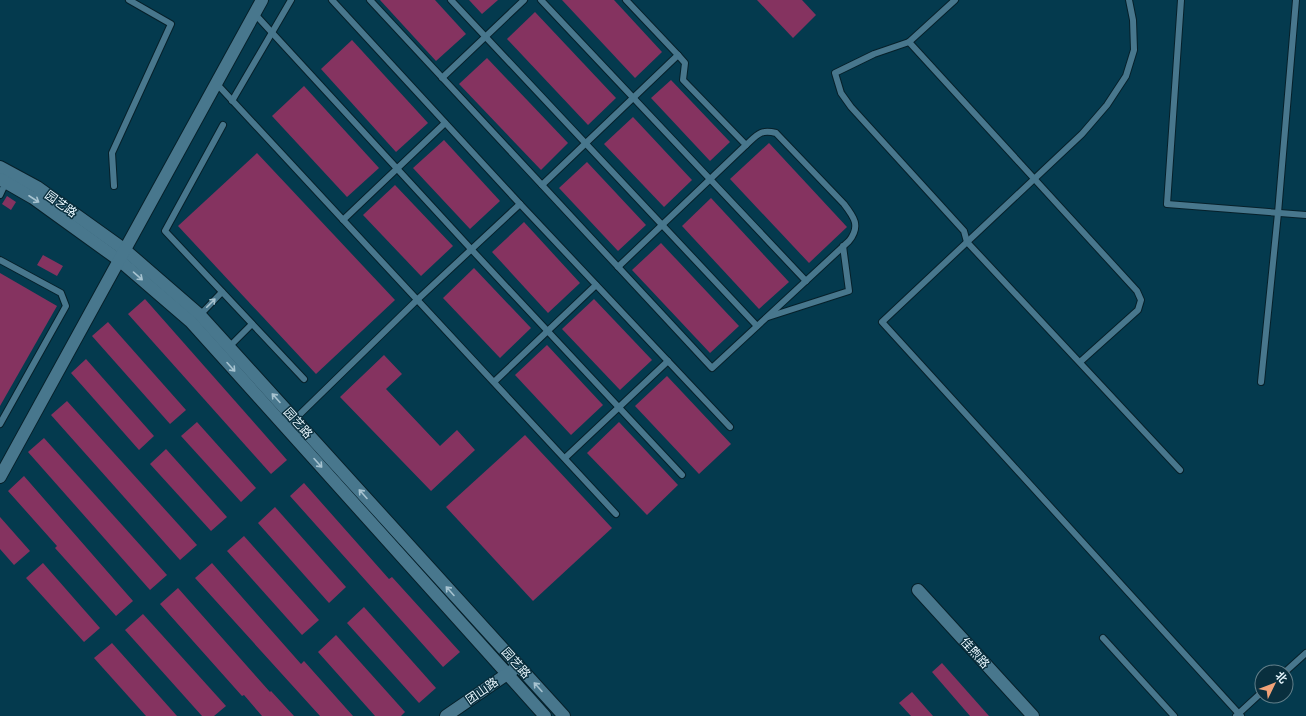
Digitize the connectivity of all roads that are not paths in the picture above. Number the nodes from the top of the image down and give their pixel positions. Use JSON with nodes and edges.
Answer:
{"nodes":[{"id":1,"x":129,"y":0,"type":"edge"},
{"id":2,"x":262,"y":0,"type":"edge"},
{"id":3,"x":291,"y":0,"type":"edge"},
{"id":4,"x":332,"y":0,"type":"edge"},
{"id":5,"x":370,"y":0,"type":"edge"},
{"id":6,"x":451,"y":0,"type":"edge"},
{"id":7,"x":524,"y":0,"type":"edge"},
{"id":8,"x":541,"y":0,"type":"edge"},
{"id":9,"x":626,"y":0,"type":"edge"},
{"id":10,"x":955,"y":0,"type":"edge"},
{"id":11,"x":1129,"y":0,"type":"edge"},
{"id":12,"x":1181,"y":0,"type":"edge"},
{"id":13,"x":1296,"y":0,"type":"edge"},
{"id":14,"x":254,"y":13,"type":"junction"},
{"id":15,"x":272,"y":32,"type":"junction"},
{"id":16,"x":485,"y":37,"type":"junction"},
{"id":17,"x":909,"y":42,"type":"junction"},
{"id":18,"x":678,"y":55,"type":"junction"},
{"id":19,"x":442,"y":78,"type":"junction"},
{"id":20,"x":216,"y":84,"type":"junction"},
{"id":21,"x":633,"y":98,"type":"junction"},
{"id":22,"x":232,"y":101,"type":"junction"},
{"id":23,"x":445,"y":123,"type":"junction"},
{"id":24,"x":223,"y":125,"type":"dead end"},
{"id":25,"x":585,"y":144,"type":"junction"},
{"id":26,"x":746,"y":146,"type":"junction"},
{"id":27,"x":0,"y":167,"type":"edge"},
{"id":28,"x":398,"y":169,"type":"junction"},
{"id":29,"x":1035,"y":178,"type":"junction"},
{"id":30,"x":711,"y":180,"type":"junction"},
{"id":31,"x":3,"y":181,"type":"edge"},
{"id":32,"x":542,"y":185,"type":"junction"},
{"id":33,"x":114,"y":186,"type":"dead end"},
{"id":34,"x":0,"y":195,"type":"edge"},
{"id":35,"x":520,"y":204,"type":"junction"},
{"id":36,"x":1278,"y":213,"type":"junction"},
{"id":37,"x":1306,"y":215,"type":"edge"},
{"id":38,"x":343,"y":220,"type":"junction"},
{"id":39,"x":662,"y":226,"type":"junction"},
{"id":40,"x":968,"y":242,"type":"junction"},
{"id":41,"x":844,"y":246,"type":"junction"},
{"id":42,"x":471,"y":249,"type":"junction"},
{"id":43,"x":122,"y":255,"type":"junction"},
{"id":44,"x":0,"y":260,"type":"edge"},
{"id":45,"x":618,"y":267,"type":"junction"},
{"id":46,"x":806,"y":281,"type":"junction"},
{"id":47,"x":596,"y":285,"type":"junction"},
{"id":48,"x":222,"y":292,"type":"junction"},
{"id":49,"x":417,"y":300,"type":"junction"},
{"id":50,"x":200,"y":315,"type":"junction"},
{"id":51,"x":766,"y":317,"type":"junction"},
{"id":52,"x":252,"y":324,"type":"junction"},
{"id":53,"x":757,"y":326,"type":"junction"},
{"id":54,"x":548,"y":331,"type":"junction"},
{"id":55,"x":230,"y":346,"type":"junction"},
{"id":56,"x":668,"y":361,"type":"junction"},
{"id":57,"x":1080,"y":362,"type":"junction"},
{"id":58,"x":304,"y":379,"type":"dead end"},
{"id":59,"x":494,"y":382,"type":"junction"},
{"id":60,"x":1261,"y":382,"type":"dead end"},
{"id":61,"x":619,"y":408,"type":"junction"},
{"id":62,"x":295,"y":419,"type":"junction"},
{"id":63,"x":0,"y":424,"type":"edge"},
{"id":64,"x":730,"y":427,"type":"dead end"},
{"id":65,"x":565,"y":458,"type":"junction"},
{"id":66,"x":1180,"y":470,"type":"dead end"},
{"id":67,"x":682,"y":475,"type":"dead end"},
{"id":68,"x":0,"y":477,"type":"edge"},
{"id":69,"x":616,"y":514,"type":"dead end"},
{"id":70,"x":918,"y":590,"type":"dead end"},
{"id":71,"x":1103,"y":638,"type":"dead end"},
{"id":72,"x":1306,"y":653,"type":"edge"},
{"id":73,"x":1294,"y":664,"type":"edge"},
{"id":74,"x":519,"y":666,"type":"junction"},
{"id":75,"x":507,"y":673,"type":"junction"},
{"id":76,"x":1254,"y":700,"type":"edge"},
{"id":77,"x":1238,"y":715,"type":"edge"},
{"id":78,"x":446,"y":716,"type":"edge"},
{"id":79,"x":545,"y":716,"type":"edge"},
{"id":80,"x":564,"y":716,"type":"edge"},
{"id":81,"x":1033,"y":716,"type":"edge"},
{"id":82,"x":1174,"y":716,"type":"edge"}],
"edges":[{"from":1,"to":33,"type":"lane"},
{"from":2,"to":14,"type":"street"},
{"from":3,"to":15,"type":"lane"},
{"from":4,"to":23,"type":"lane"},
{"from":5,"to":19,"type":"lane"},
{"from":6,"to":16,"type":"lane"},
{"from":7,"to":16,"type":"lane"},
{"from":8,"to":21,"type":"lane"},
{"from":9,"to":18,"type":"lane"},
{"from":10,"to":17,"type":"lane"},
{"from":11,"to":29,"type":"lane"},
{"from":12,"to":36,"type":"lane"},
{"from":13,"to":36,"type":"lane"},
{"from":14,"to":15,"type":"lane"},
{"from":14,"to":20,"type":"street"},
{"from":15,"to":22,"type":"lane"},
{"from":15,"to":28,"type":"lane"},
{"from":16,"to":19,"type":"lane"},
{"from":16,"to":25,"type":"lane"},
{"from":17,"to":29,"type":"lane"},
{"from":17,"to":40,"type":"lane"},
{"from":18,"to":21,"type":"lane"},
{"from":18,"to":26,"type":"lane"},
{"from":19,"to":32,"type":"lane"},
{"from":20,"to":22,"type":"lane"},
{"from":20,"to":43,"type":"street"},
{"from":21,"to":25,"type":"lane"},
{"from":21,"to":30,"type":"lane"},
{"from":22,"to":38,"type":"lane"},
{"from":23,"to":28,"type":"lane"},
{"from":23,"to":35,"type":"lane"},
{"from":24,"to":48,"type":"lane"},
{"from":25,"to":32,"type":"lane"},
{"from":25,"to":39,"type":"lane"},
{"from":26,"to":30,"type":"lane"},
{"from":26,"to":41,"type":"lane"},
{"from":27,"to":43,"type":"street","name":"园艺路"},
{"from":28,"to":38,"type":"lane"},
{"from":28,"to":42,"type":"lane"},
{"from":29,"to":40,"type":"lane"},
{"from":29,"to":57,"type":"lane"},
{"from":30,"to":39,"type":"lane"},
{"from":30,"to":46,"type":"lane"},
{"from":31,"to":34,"type":"lane"},
{"from":31,"to":43,"type":"street","name":"园艺路","one_way":true},
{"from":32,"to":45,"type":"lane"},
{"from":35,"to":42,"type":"lane"},
{"from":35,"to":47,"type":"lane"},
{"from":36,"to":37,"type":"lane"},
{"from":36,"to":60,"type":"lane"},
{"from":38,"to":49,"type":"lane"},
{"from":39,"to":45,"type":"lane"},
{"from":39,"to":53,"type":"lane"},
{"from":40,"to":57,"type":"lane"},
{"from":40,"to":77,"type":"lane"},
{"from":41,"to":46,"type":"lane"},
{"from":41,"to":51,"type":"lane"},
{"from":42,"to":49,"type":"lane"},
{"from":42,"to":54,"type":"lane"},
{"from":43,"to":50,"type":"street","name":"园艺路"},
{"from":43,"to":68,"type":"street"},
{"from":43,"to":75,"type":"street","name":"园艺路","one_way":true},
{"from":44,"to":63,"type":"lane"},
{"from":45,"to":53,"type":"lane"},
{"from":46,"to":51,"type":"lane"},
{"from":47,"to":54,"type":"lane"},
{"from":47,"to":56,"type":"lane"},
{"from":50,"to":48,"type":"lane","one_way":true},
{"from":48,"to":52,"type":"lane"},
{"from":49,"to":59,"type":"lane"},
{"from":49,"to":62,"type":"lane"},
{"from":50,"to":55,"type":"street","name":"园艺路"},
{"from":51,"to":53,"type":"lane"},
{"from":52,"to":55,"type":"lane"},
{"from":52,"to":58,"type":"lane"},
{"from":54,"to":59,"type":"lane"},
{"from":54,"to":61,"type":"lane"},
{"from":62,"to":55,"type":"street","name":"园艺路","one_way":true},
{"from":56,"to":61,"type":"lane"},
{"from":56,"to":64,"type":"lane"},
{"from":57,"to":66,"type":"lane"},
{"from":59,"to":65,"type":"lane"},
{"from":61,"to":65,"type":"lane"},
{"from":61,"to":67,"type":"lane"},
{"from":74,"to":62,"type":"street","name":"园艺路","one_way":true},
{"from":65,"to":69,"type":"lane"},
{"from":70,"to":81,"type":"street","name":"佳煦路"},
{"from":71,"to":82,"type":"lane"},
{"from":72,"to":73,"type":"lane"},
{"from":74,"to":75,"type":"street","name":"团山路"},
{"from":80,"to":74,"type":"street","name":"园艺路","one_way":true},
{"from":75,"to":78,"type":"street","name":"团山路"},
{"from":75,"to":79,"type":"street","name":"园艺路"},
{"from":76,"to":77,"type":"lane"}]}
